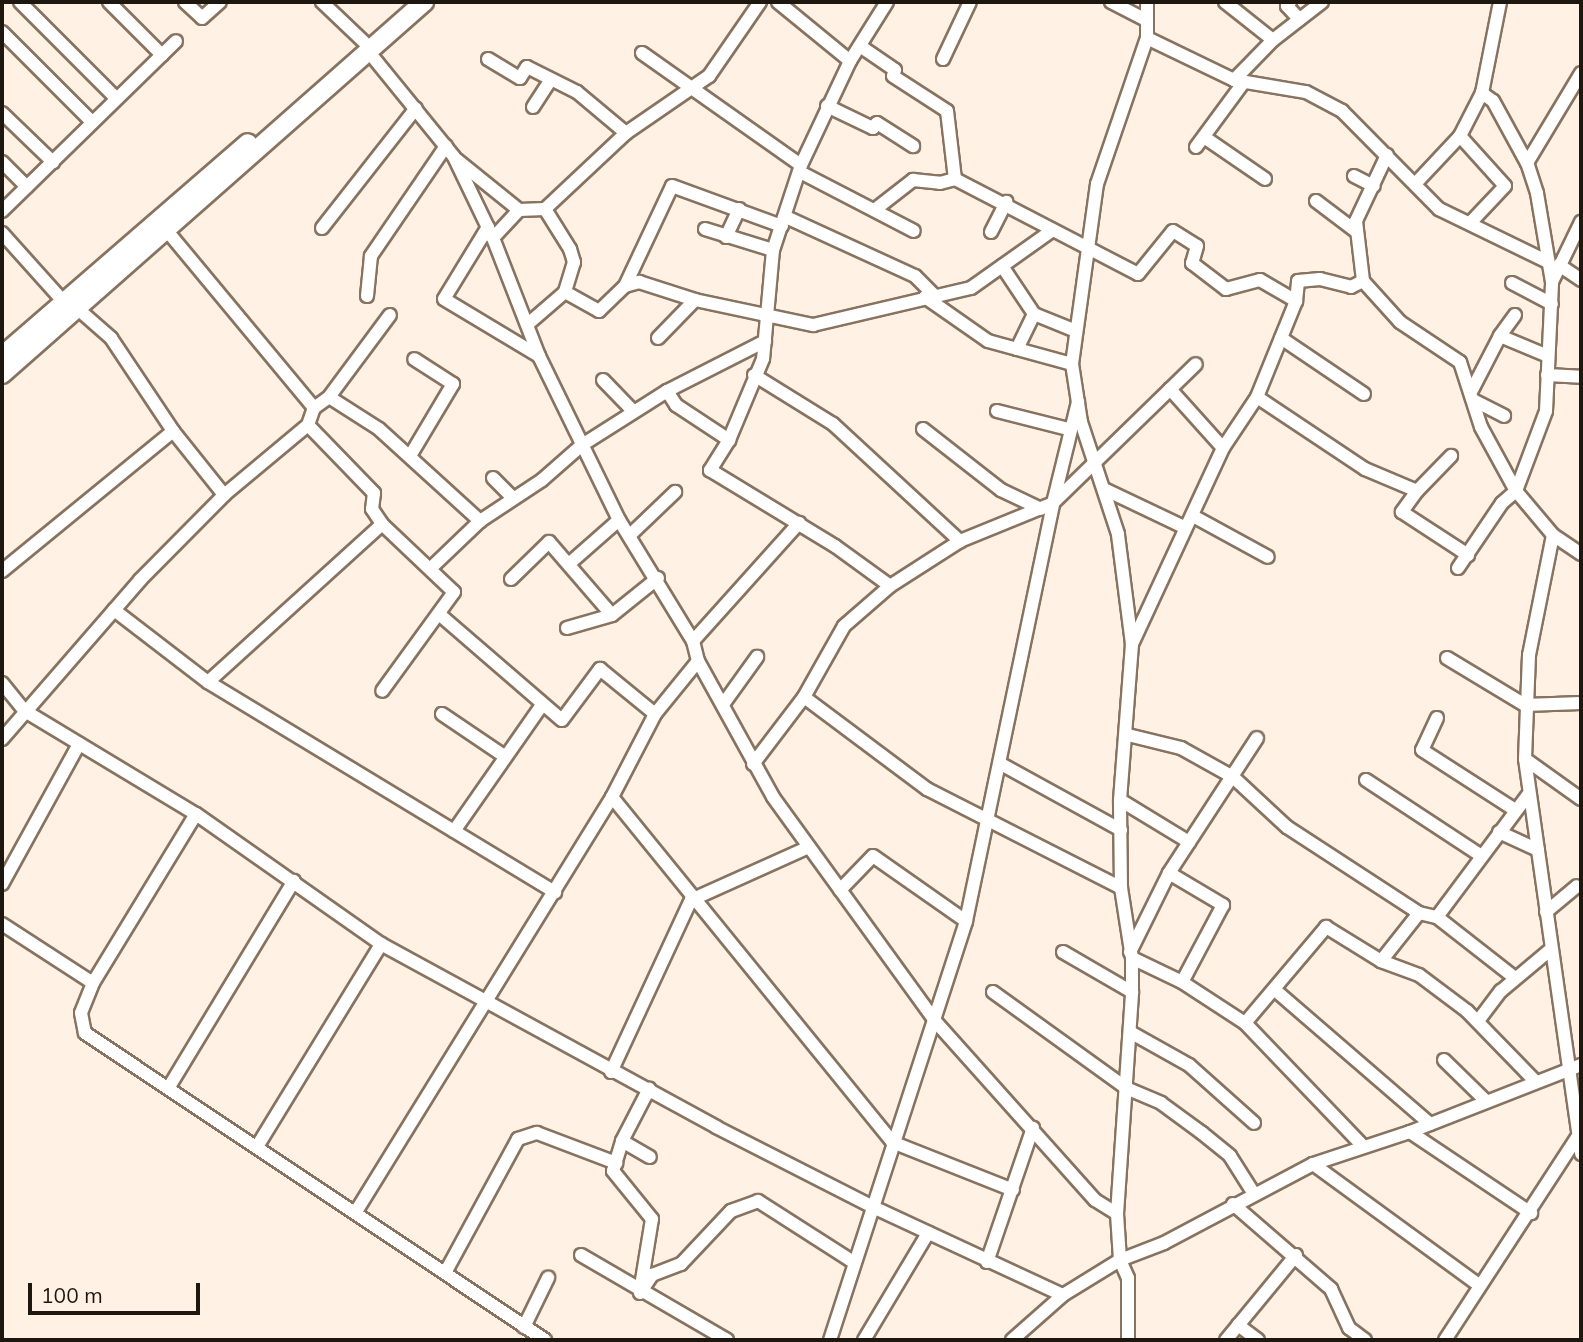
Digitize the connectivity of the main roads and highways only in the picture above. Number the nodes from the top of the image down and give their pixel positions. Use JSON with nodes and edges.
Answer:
{"nodes":[{"id":1,"x":406,"y":2,"type":"edge"},
{"id":2,"x":424,"y":2,"type":"edge"},
{"id":3,"x":366,"y":47,"type":"junction"},
{"id":4,"x":138,"y":247,"type":"junction"},
{"id":5,"x":71,"y":305,"type":"junction"},
{"id":6,"x":2,"y":356,"type":"edge"},
{"id":7,"x":2,"y":374,"type":"edge"}],
"edges":[{"from":1,"to":3,"type":"main road"},
{"from":2,"to":3,"type":"main road"},
{"from":3,"to":4,"type":"main road"},
{"from":3,"to":4,"type":"main road"},
{"from":4,"to":5,"type":"main road"},
{"from":5,"to":6,"type":"main road"},
{"from":5,"to":7,"type":"main road"}]}
